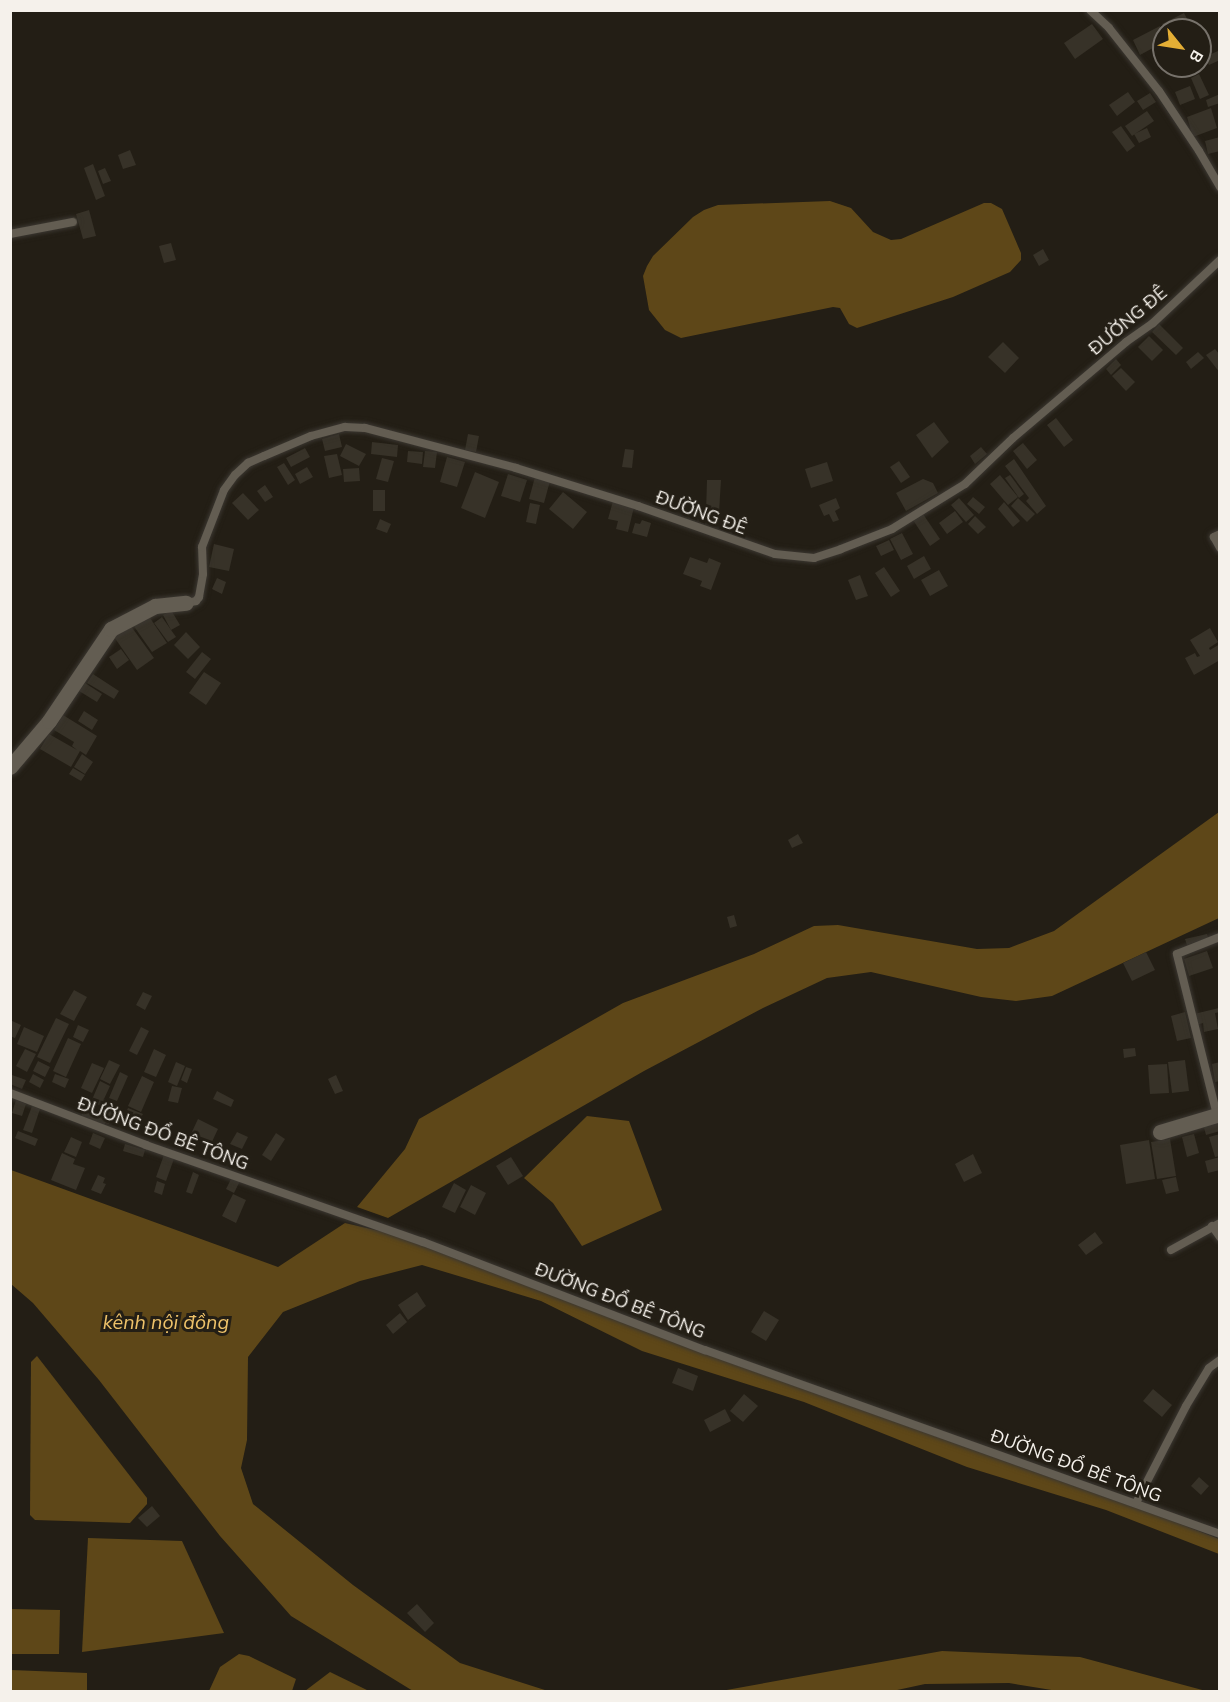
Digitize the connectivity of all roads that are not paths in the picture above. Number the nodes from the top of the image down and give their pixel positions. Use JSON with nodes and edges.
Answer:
{"nodes":[{"id":1,"x":1090,"y":10,"type":"edge"},
{"id":2,"x":1220,"y":187,"type":"edge"},
{"id":3,"x":73,"y":222,"type":"dead end"},
{"id":4,"x":10,"y":234,"type":"edge"},
{"id":5,"x":1220,"y":260,"type":"edge"},
{"id":6,"x":1220,"y":534,"type":"edge"},
{"id":7,"x":1220,"y":548,"type":"edge"},
{"id":8,"x":186,"y":603,"type":"joint"},
{"id":9,"x":10,"y":767,"type":"edge"},
{"id":10,"x":1220,"y":937,"type":"edge"},
{"id":11,"x":10,"y":1093,"type":"edge"},
{"id":12,"x":1218,"y":1115,"type":"edge"},
{"id":13,"x":1160,"y":1132,"type":"dead end"},
{"id":14,"x":1216,"y":1224,"type":"edge"},
{"id":15,"x":1220,"y":1237,"type":"edge"},
{"id":16,"x":1171,"y":1250,"type":"dead end"},
{"id":17,"x":1220,"y":1360,"type":"edge"},
{"id":18,"x":1136,"y":1503,"type":"junction"},
{"id":19,"x":1220,"y":1534,"type":"edge"}],
"edges":[{"from":1,"to":2,"type":"lane"},
{"from":3,"to":4,"type":"lane"},
{"from":5,"to":8,"type":"lane","name":"ĐƯỜNG ĐÊ"},
{"from":6,"to":7,"type":"lane"},
{"from":8,"to":9,"type":"street"},
{"from":10,"to":12,"type":"lane"},
{"from":11,"to":18,"type":"lane","name":"ĐƯỜNG ĐỔ BÊ TÔNG"},
{"from":12,"to":13,"type":"street"},
{"from":14,"to":15,"type":"lane"},
{"from":14,"to":16,"type":"lane"},
{"from":17,"to":18,"type":"lane"},
{"from":18,"to":19,"type":"lane","name":"ĐƯỜNG ĐỔ BÊ TÔNG"}]}
